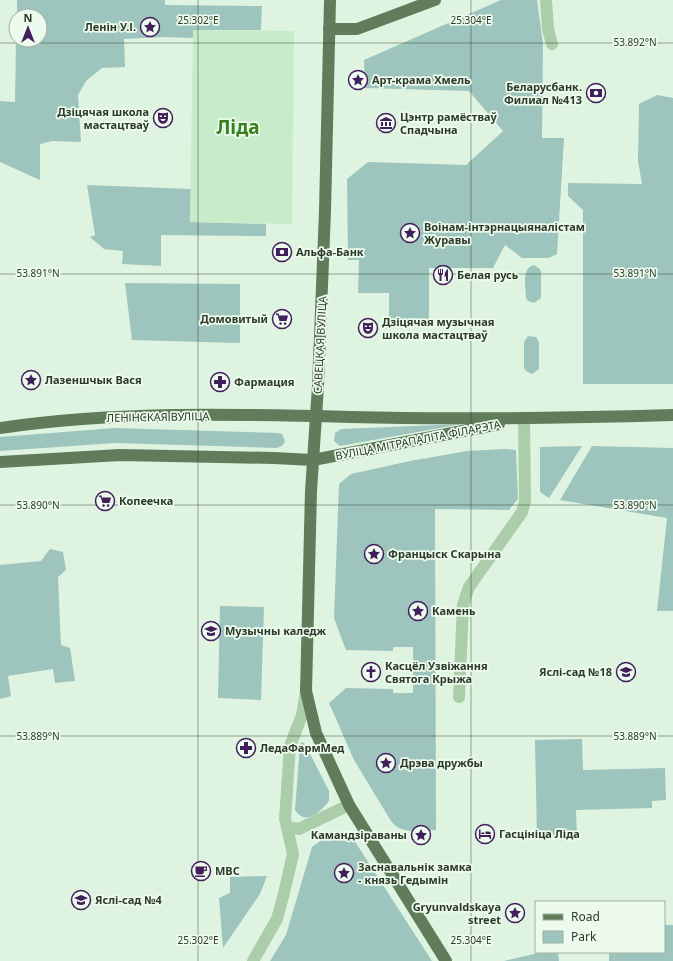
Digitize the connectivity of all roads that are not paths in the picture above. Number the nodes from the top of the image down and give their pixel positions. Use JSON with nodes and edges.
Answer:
{"nodes":[{"id":1,"x":330,"y":0,"type":"edge"},
{"id":2,"x":435,"y":0,"type":"edge"},
{"id":3,"x":546,"y":0,"type":"edge"},
{"id":4,"x":329,"y":29,"type":"junction"},
{"id":5,"x":552,"y":44,"type":"dead end"},
{"id":6,"x":673,"y":415,"type":"edge"},
{"id":7,"x":316,"y":416,"type":"junction"},
{"id":8,"x":524,"y":419,"type":"junction"},
{"id":9,"x":0,"y":428,"type":"edge"},
{"id":10,"x":313,"y":460,"type":"junction"},
{"id":11,"x":0,"y":462,"type":"edge"},
{"id":12,"x":306,"y":690,"type":"junction"},
{"id":13,"x":459,"y":697,"type":"dead end"},
{"id":14,"x":349,"y":806,"type":"junction"},
{"id":15,"x":287,"y":826,"type":"junction"},
{"id":16,"x":253,"y":961,"type":"edge"},
{"id":17,"x":446,"y":961,"type":"edge"}],
"edges":[{"from":1,"to":4,"type":"main road","name":"САВЕЦКАЯ ВУЛІЦА"},
{"from":2,"to":4,"type":"main road"},
{"from":3,"to":5,"type":"street"},
{"from":4,"to":7,"type":"main road","name":"САВЕЦКАЯ ВУЛІЦА"},
{"from":6,"to":8,"type":"main road","name":"ВУЛІЦА МІТРАПАЛІТА ФІЛАРЭТА"},
{"from":7,"to":8,"type":"main road","name":"ВУЛІЦА МІТРАПАЛІТА ФІЛАРЭТА"},
{"from":7,"to":9,"type":"main road","name":"ЛЕНІНСКАЯ ВУЛІЦА"},
{"from":7,"to":10,"type":"main road","name":"САВЕЦКАЯ ВУЛІЦА"},
{"from":8,"to":10,"type":"main road","name":"ВУЛІЦА МІТРАПАЛІТА ФІЛАРЭТА"},
{"from":8,"to":13,"type":"street"},
{"from":10,"to":11,"type":"main road"},
{"from":10,"to":12,"type":"main road","name":"САВЕЦКАЯ ВУЛІЦА"},
{"from":12,"to":14,"type":"main road","name":"САВЕЦКАЯ ВУЛІЦА"},
{"from":12,"to":15,"type":"street"},
{"from":14,"to":15,"type":"street"},
{"from":14,"to":17,"type":"main road","name":"САВЕЦКАЯ ВУЛІЦА"},
{"from":15,"to":16,"type":"street"}]}
